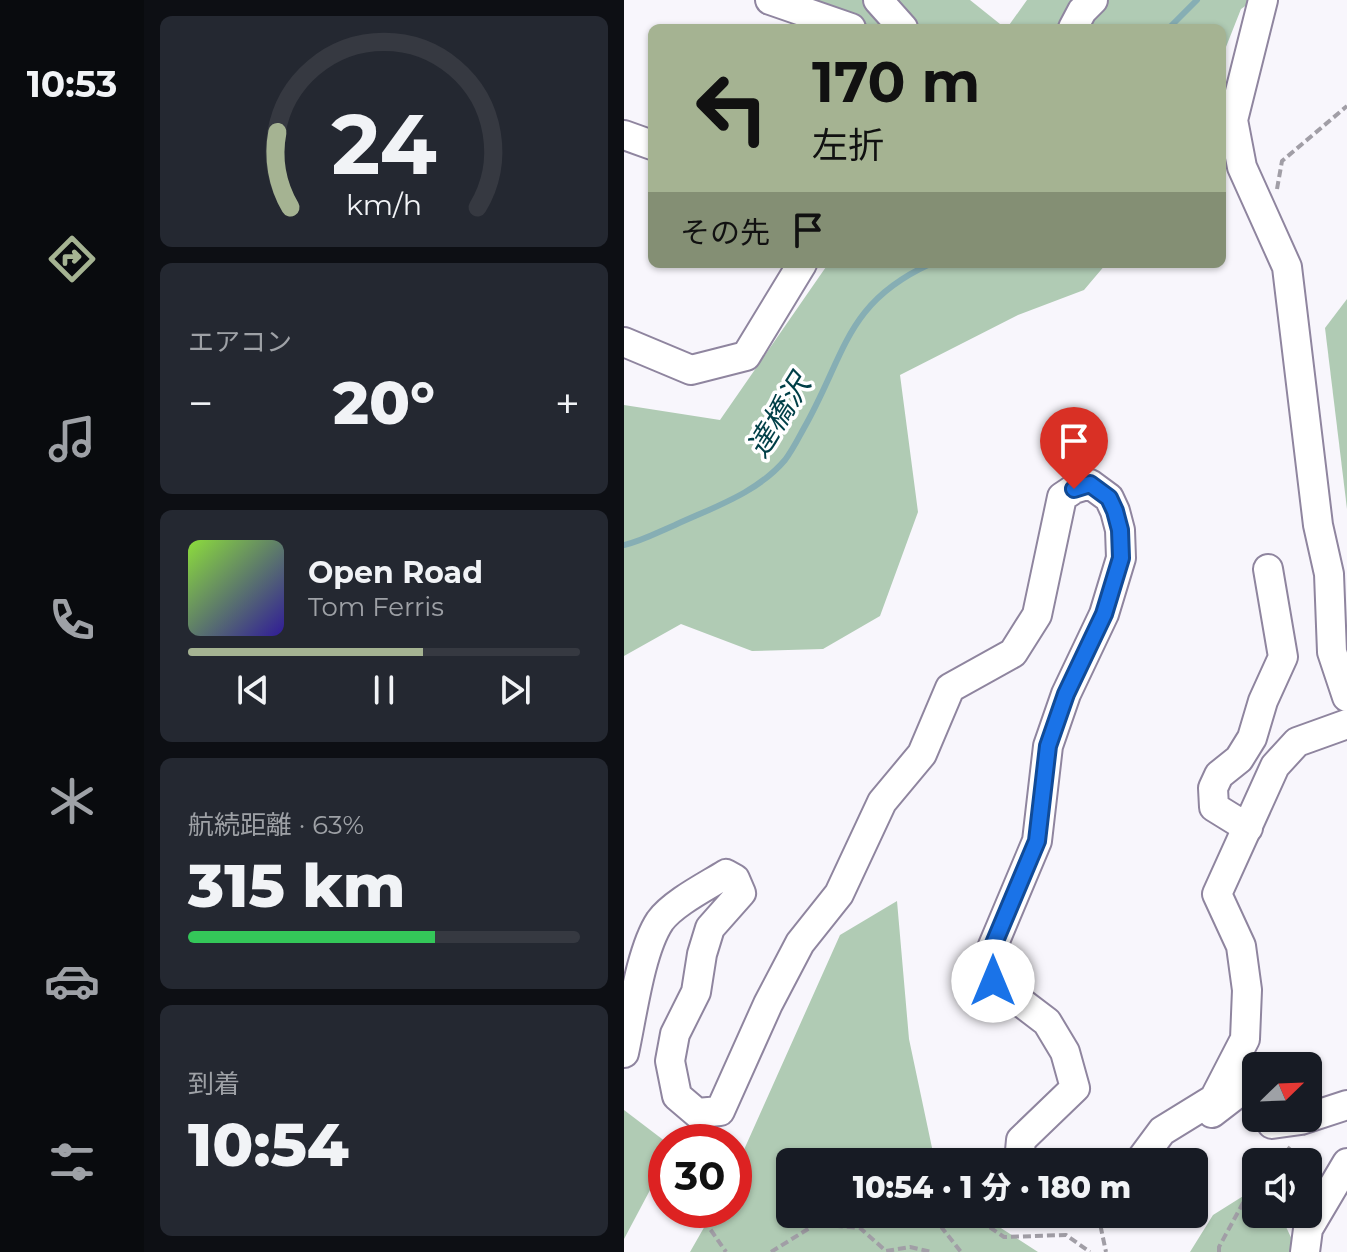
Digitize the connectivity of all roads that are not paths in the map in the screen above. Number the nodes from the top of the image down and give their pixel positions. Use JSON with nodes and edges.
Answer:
{"nodes":[{"id":1,"x":770,"y":0,"type":"edge"},
{"id":2,"x":878,"y":0,"type":"edge"},
{"id":3,"x":1093,"y":0,"type":"edge"},
{"id":4,"x":1263,"y":0,"type":"edge"},
{"id":5,"x":839,"y":24,"type":"edge"},
{"id":6,"x":899,"y":24,"type":"edge"},
{"id":7,"x":1076,"y":24,"type":"edge"},
{"id":8,"x":624,"y":135,"type":"edge"},
{"id":9,"x":648,"y":144,"type":"edge"},
{"id":10,"x":800,"y":268,"type":"edge"},
{"id":11,"x":624,"y":342,"type":"edge"},
{"id":12,"x":1268,"y":569,"type":"dead end"},
{"id":13,"x":1347,"y":697,"type":"edge"},
{"id":14,"x":1347,"y":724,"type":"edge"},
{"id":15,"x":1248,"y":828,"type":"junction"},
{"id":16,"x":624,"y":1053,"type":"edge"},
{"id":17,"x":1242,"y":1090,"type":"edge"},
{"id":18,"x":1347,"y":1105,"type":"edge"},
{"id":19,"x":1322,"y":1113,"type":"edge"},
{"id":20,"x":1020,"y":1148,"type":"edge"},
{"id":21,"x":1150,"y":1148,"type":"edge"},
{"id":22,"x":1158,"y":1148,"type":"edge"},
{"id":23,"x":1347,"y":1163,"type":"edge"},
{"id":24,"x":1305,"y":1252,"type":"edge"}],
"edges":[{"from":1,"to":5,"type":"street"},
{"from":2,"to":6,"type":"street"},
{"from":3,"to":7,"type":"street"},
{"from":4,"to":13,"type":"street"},
{"from":8,"to":9,"type":"street"},
{"from":10,"to":11,"type":"street"},
{"from":12,"to":15,"type":"street"},
{"from":14,"to":15,"type":"street"},
{"from":15,"to":21,"type":"street"},
{"from":16,"to":20,"type":"street"},
{"from":17,"to":22,"type":"street"},
{"from":18,"to":19,"type":"street"},
{"from":23,"to":24,"type":"street"}]}
